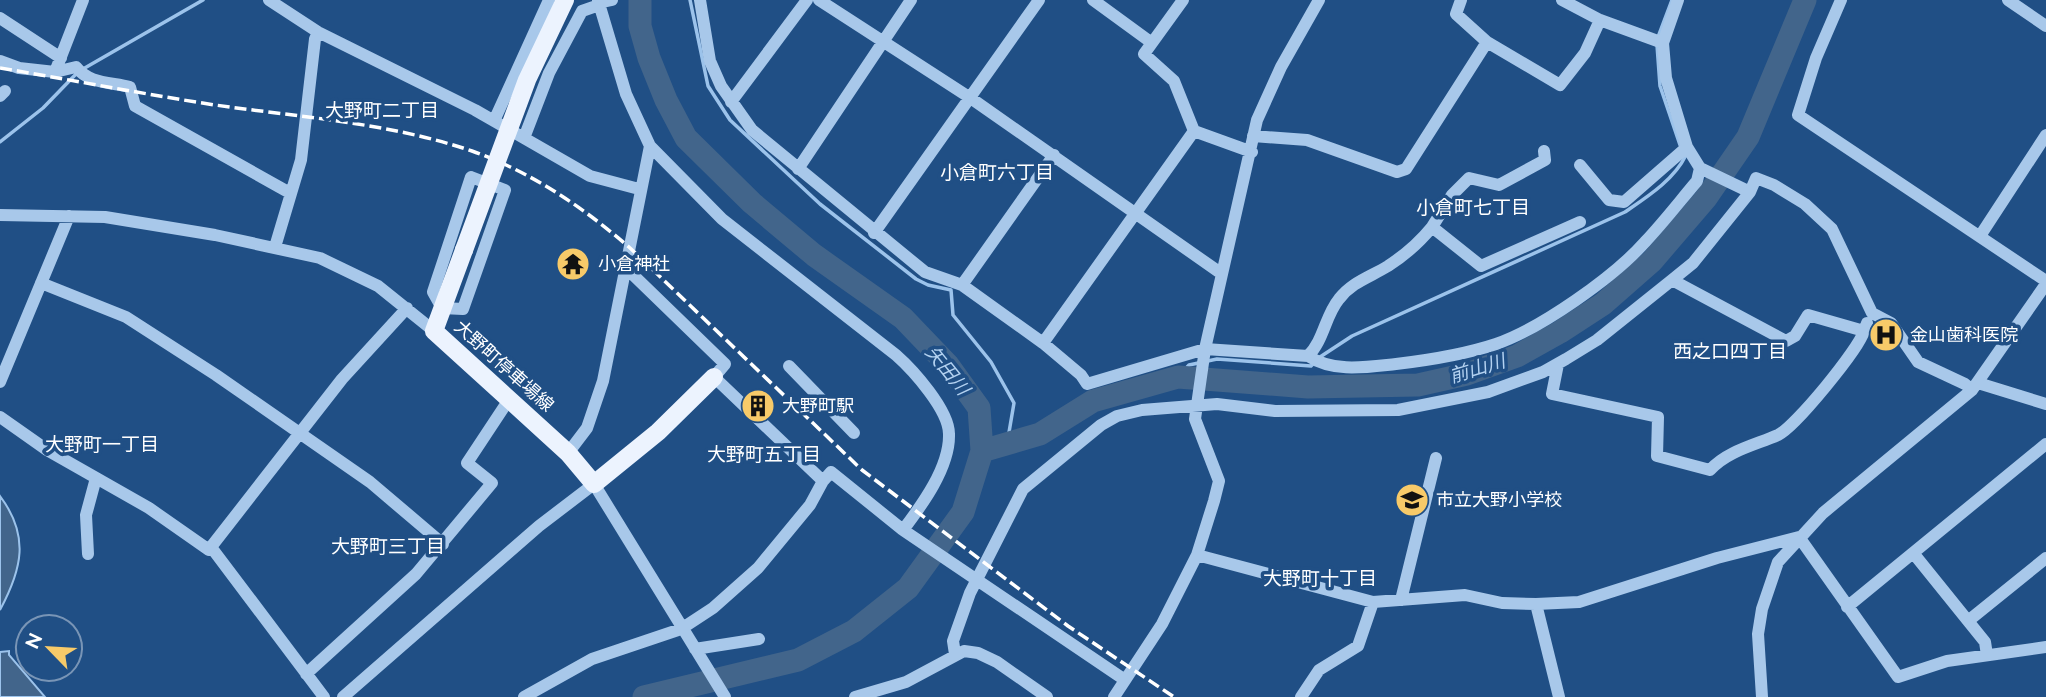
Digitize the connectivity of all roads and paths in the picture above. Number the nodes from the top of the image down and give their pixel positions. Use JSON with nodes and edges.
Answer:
{"nodes":[{"id":1,"x":83,"y":0,"type":"edge"},
{"id":2,"x":269,"y":0,"type":"edge"},
{"id":3,"x":549,"y":0,"type":"edge"},
{"id":4,"x":565,"y":0,"type":"edge"},
{"id":5,"x":699,"y":0,"type":"edge"},
{"id":6,"x":807,"y":0,"type":"edge"},
{"id":7,"x":819,"y":0,"type":"edge"},
{"id":8,"x":911,"y":0,"type":"edge"},
{"id":9,"x":1039,"y":0,"type":"edge"},
{"id":10,"x":1093,"y":0,"type":"edge"},
{"id":11,"x":1183,"y":0,"type":"edge"},
{"id":12,"x":1461,"y":0,"type":"edge"},
{"id":13,"x":1562,"y":0,"type":"edge"},
{"id":14,"x":1678,"y":0,"type":"edge"},
{"id":15,"x":1841,"y":0,"type":"edge"},
{"id":16,"x":2008,"y":0,"type":"edge"},
{"id":17,"x":1316,"y":1,"type":"edge"},
{"id":18,"x":603,"y":2,"type":"edge"},
{"id":19,"x":0,"y":18,"type":"edge"},
{"id":20,"x":1600,"y":20,"type":"junction"},
{"id":21,"x":2046,"y":26,"type":"edge"},
{"id":22,"x":318,"y":32,"type":"junction"},
{"id":23,"x":883,"y":41,"type":"junction"},
{"id":24,"x":1487,"y":41,"type":"junction"},
{"id":25,"x":1152,"y":43,"type":"junction"},
{"id":26,"x":1663,"y":43,"type":"junction"},
{"id":27,"x":61,"y":58,"type":"junction"},
{"id":28,"x":0,"y":61,"type":"edge"},
{"id":29,"x":55,"y":72,"type":"junction"},
{"id":30,"x":972,"y":99,"type":"junction"},
{"id":31,"x":731,"y":102,"type":"junction"},
{"id":32,"x":494,"y":121,"type":"junction"},
{"id":33,"x":1194,"y":131,"type":"junction"},
{"id":34,"x":2046,"y":135,"type":"edge"},
{"id":35,"x":1253,"y":136,"type":"junction"},
{"id":36,"x":524,"y":138,"type":"junction"},
{"id":37,"x":650,"y":146,"type":"junction"},
{"id":38,"x":1687,"y":147,"type":"junction"},
{"id":39,"x":1544,"y":151,"type":"dead end"},
{"id":40,"x":1252,"y":152,"type":"junction"},
{"id":41,"x":1054,"y":155,"type":"junction"},
{"id":42,"x":1580,"y":165,"type":"dead end"},
{"id":43,"x":798,"y":169,"type":"junction"},
{"id":44,"x":1702,"y":169,"type":"junction"},
{"id":45,"x":639,"y":189,"type":"junction"},
{"id":46,"x":1746,"y":189,"type":"junction"},
{"id":47,"x":290,"y":193,"type":"junction"},
{"id":48,"x":1136,"y":214,"type":"junction"},
{"id":49,"x":0,"y":215,"type":"edge"},
{"id":50,"x":69,"y":216,"type":"junction"},
{"id":51,"x":1580,"y":222,"type":"dead end"},
{"id":52,"x":1432,"y":227,"type":"junction"},
{"id":53,"x":874,"y":233,"type":"junction"},
{"id":54,"x":1980,"y":236,"type":"junction"},
{"id":55,"x":275,"y":247,"type":"junction"},
{"id":56,"x":627,"y":269,"type":"junction"},
{"id":57,"x":1222,"y":274,"type":"junction"},
{"id":58,"x":1672,"y":280,"type":"junction"},
{"id":59,"x":41,"y":283,"type":"junction"},
{"id":60,"x":2046,"y":283,"type":"edge"},
{"id":61,"x":962,"y":285,"type":"junction"},
{"id":62,"x":407,"y":308,"type":"junction"},
{"id":63,"x":442,"y":308,"type":"junction"},
{"id":64,"x":1872,"y":313,"type":"junction"},
{"id":65,"x":434,"y":331,"type":"junction"},
{"id":66,"x":1864,"y":331,"type":"junction"},
{"id":67,"x":1043,"y":344,"type":"junction"},
{"id":68,"x":1204,"y":352,"type":"junction"},
{"id":69,"x":1308,"y":356,"type":"junction"},
{"id":70,"x":1558,"y":364,"type":"junction"},
{"id":71,"x":789,"y":366,"type":"dead end"},
{"id":72,"x":713,"y":377,"type":"junction"},
{"id":73,"x":0,"y":382,"type":"edge"},
{"id":74,"x":1975,"y":387,"type":"junction"},
{"id":75,"x":510,"y":398,"type":"junction"},
{"id":76,"x":2046,"y":404,"type":"edge"},
{"id":77,"x":1195,"y":405,"type":"junction"},
{"id":78,"x":0,"y":417,"type":"edge"},
{"id":79,"x":299,"y":432,"type":"junction"},
{"id":80,"x":854,"y":433,"type":"dead end"},
{"id":81,"x":2046,"y":444,"type":"edge"},
{"id":82,"x":568,"y":453,"type":"junction"},
{"id":83,"x":1436,"y":458,"type":"dead end"},
{"id":84,"x":96,"y":478,"type":"junction"},
{"id":85,"x":823,"y":481,"type":"junction"},
{"id":86,"x":594,"y":484,"type":"junction"},
{"id":87,"x":903,"y":530,"type":"junction"},
{"id":88,"x":1799,"y":537,"type":"junction"},
{"id":89,"x":443,"y":544,"type":"junction"},
{"id":90,"x":211,"y":547,"type":"junction"},
{"id":91,"x":88,"y":554,"type":"dead end"},
{"id":92,"x":1914,"y":554,"type":"junction"},
{"id":93,"x":1197,"y":555,"type":"junction"},
{"id":94,"x":2046,"y":558,"type":"edge"},
{"id":95,"x":975,"y":581,"type":"junction"},
{"id":96,"x":1401,"y":600,"type":"junction"},
{"id":97,"x":1373,"y":602,"type":"junction"},
{"id":98,"x":1536,"y":604,"type":"junction"},
{"id":99,"x":1847,"y":607,"type":"junction"},
{"id":100,"x":1968,"y":621,"type":"junction"},
{"id":101,"x":681,"y":629,"type":"junction"},
{"id":102,"x":760,"y":639,"type":"dead end"},
{"id":103,"x":2046,"y":647,"type":"edge"},
{"id":104,"x":698,"y":652,"type":"junction"},
{"id":105,"x":955,"y":653,"type":"junction"},
{"id":106,"x":1987,"y":655,"type":"junction"},
{"id":107,"x":306,"y":674,"type":"junction"},
{"id":108,"x":1125,"y":680,"type":"junction"},
{"id":109,"x":324,"y":697,"type":"edge"},
{"id":110,"x":344,"y":697,"type":"edge"},
{"id":111,"x":524,"y":697,"type":"edge"},
{"id":112,"x":724,"y":697,"type":"edge"},
{"id":113,"x":855,"y":697,"type":"edge"},
{"id":114,"x":1047,"y":697,"type":"edge"},
{"id":115,"x":1114,"y":697,"type":"edge"},
{"id":116,"x":1301,"y":697,"type":"edge"},
{"id":117,"x":1559,"y":697,"type":"edge"},
{"id":118,"x":1762,"y":697,"type":"edge"}],
"edges":[{"from":1,"to":27,"type":"street"},
{"from":2,"to":22,"type":"street"},
{"from":3,"to":32,"type":"street"},
{"from":4,"to":63,"type":"main road","name":"大野町停車場線","bridge":true},
{"from":5,"to":31,"type":"street"},
{"from":6,"to":31,"type":"street"},
{"from":7,"to":23,"type":"street"},
{"from":8,"to":23,"type":"street"},
{"from":9,"to":30,"type":"street"},
{"from":10,"to":25,"type":"street"},
{"from":11,"to":25,"type":"street"},
{"from":12,"to":24,"type":"street"},
{"from":13,"to":20,"type":"street"},
{"from":14,"to":26,"type":"street"},
{"from":15,"to":54,"type":"street"},
{"from":16,"to":21,"type":"street"},
{"from":17,"to":35,"type":"street"},
{"from":18,"to":36,"type":"street"},
{"from":18,"to":37,"type":"street"},
{"from":19,"to":27,"type":"street"},
{"from":20,"to":24,"type":"street"},
{"from":20,"to":26,"type":"street"},
{"from":22,"to":32,"type":"street"},
{"from":22,"to":47,"type":"street"},
{"from":23,"to":30,"type":"street"},
{"from":23,"to":43,"type":"street"},
{"from":24,"to":35,"type":"street"},
{"from":25,"to":33,"type":"street"},
{"from":26,"to":38,"type":"street"},
{"from":27,"to":29,"type":"street"},
{"from":28,"to":29,"type":"street"},
{"from":29,"to":47,"type":"street"},
{"from":30,"to":41,"type":"street"},
{"from":30,"to":53,"type":"street"},
{"from":31,"to":43,"type":"street"},
{"from":32,"to":36,"type":"street"},
{"from":33,"to":40,"type":"street"},
{"from":33,"to":48,"type":"street"},
{"from":34,"to":54,"type":"street"},
{"from":35,"to":40,"type":"street"},
{"from":36,"to":45,"type":"street"},
{"from":37,"to":45,"type":"street"},
{"from":37,"to":87,"type":"street"},
{"from":38,"to":42,"type":"street"},
{"from":38,"to":44,"type":"street"},
{"from":39,"to":52,"type":"street"},
{"from":40,"to":57,"type":"street"},
{"from":41,"to":48,"type":"street"},
{"from":41,"to":61,"type":"street"},
{"from":43,"to":53,"type":"street"},
{"from":44,"to":46,"type":"street"},
{"from":44,"to":69,"type":"street"},
{"from":45,"to":56,"type":"street"},
{"from":46,"to":58,"type":"street"},
{"from":46,"to":64,"type":"street"},
{"from":47,"to":55,"type":"street"},
{"from":48,"to":57,"type":"street"},
{"from":48,"to":67,"type":"street"},
{"from":49,"to":50,"type":"street"},
{"from":50,"to":55,"type":"street"},
{"from":50,"to":59,"type":"street"},
{"from":51,"to":52,"type":"street"},
{"from":52,"to":69,"type":"street"},
{"from":53,"to":61,"type":"street"},
{"from":54,"to":60,"type":"street"},
{"from":55,"to":62,"type":"street"},
{"from":56,"to":72,"type":"street"},
{"from":56,"to":82,"type":"street"},
{"from":57,"to":68,"type":"street"},
{"from":58,"to":66,"type":"street"},
{"from":58,"to":70,"type":"street"},
{"from":59,"to":73,"type":"street"},
{"from":59,"to":79,"type":"street"},
{"from":60,"to":74,"type":"street"},
{"from":61,"to":67,"type":"street"},
{"from":62,"to":65,"type":"street"},
{"from":62,"to":79,"type":"street"},
{"from":63,"to":63,"type":"street"},
{"from":63,"to":65,"type":"main road","name":"大野町停車場線"},
{"from":64,"to":66,"type":"street"},
{"from":64,"to":74,"type":"street"},
{"from":65,"to":75,"type":"main road","name":"大野町停車場線"},
{"from":66,"to":70,"type":"street"},
{"from":67,"to":68,"type":"street"},
{"from":68,"to":69,"type":"street"},
{"from":68,"to":77,"type":"street"},
{"from":70,"to":77,"type":"street"},
{"from":71,"to":80,"type":"street"},
{"from":72,"to":85,"type":"street"},
{"from":72,"to":86,"type":"main road"},
{"from":74,"to":76,"type":"street"},
{"from":74,"to":88,"type":"street"},
{"from":75,"to":82,"type":"main road","name":"大野町停車場線"},
{"from":75,"to":89,"type":"street"},
{"from":77,"to":93,"type":"street"},
{"from":77,"to":95,"type":"street"},
{"from":78,"to":84,"type":"street"},
{"from":79,"to":89,"type":"street"},
{"from":79,"to":90,"type":"street"},
{"from":81,"to":92,"type":"street"},
{"from":82,"to":86,"type":"main road","name":"大野町停車場線"},
{"from":83,"to":96,"type":"street"},
{"from":84,"to":90,"type":"street"},
{"from":84,"to":91,"type":"street"},
{"from":85,"to":87,"type":"street"},
{"from":85,"to":101,"type":"street"},
{"from":86,"to":101,"type":"street"},
{"from":86,"to":110,"type":"street"},
{"from":87,"to":95,"type":"street"},
{"from":88,"to":98,"type":"street"},
{"from":88,"to":99,"type":"street"},
{"from":88,"to":118,"type":"street"},
{"from":89,"to":107,"type":"street"},
{"from":90,"to":107,"type":"street"},
{"from":92,"to":99,"type":"street"},
{"from":92,"to":100,"type":"street"},
{"from":93,"to":97,"type":"street"},
{"from":93,"to":108,"type":"street"},
{"from":94,"to":100,"type":"street"},
{"from":95,"to":105,"type":"street"},
{"from":95,"to":108,"type":"street"},
{"from":96,"to":97,"type":"street"},
{"from":96,"to":98,"type":"street"},
{"from":97,"to":116,"type":"street"},
{"from":98,"to":117,"type":"street"},
{"from":99,"to":106,"type":"street"},
{"from":100,"to":106,"type":"street"},
{"from":101,"to":104,"type":"street"},
{"from":101,"to":111,"type":"street"},
{"from":102,"to":104,"type":"street"},
{"from":103,"to":106,"type":"street"},
{"from":104,"to":112,"type":"street"},
{"from":105,"to":113,"type":"street"},
{"from":105,"to":114,"type":"street"},
{"from":107,"to":109,"type":"street"},
{"from":108,"to":115,"type":"street"}]}
